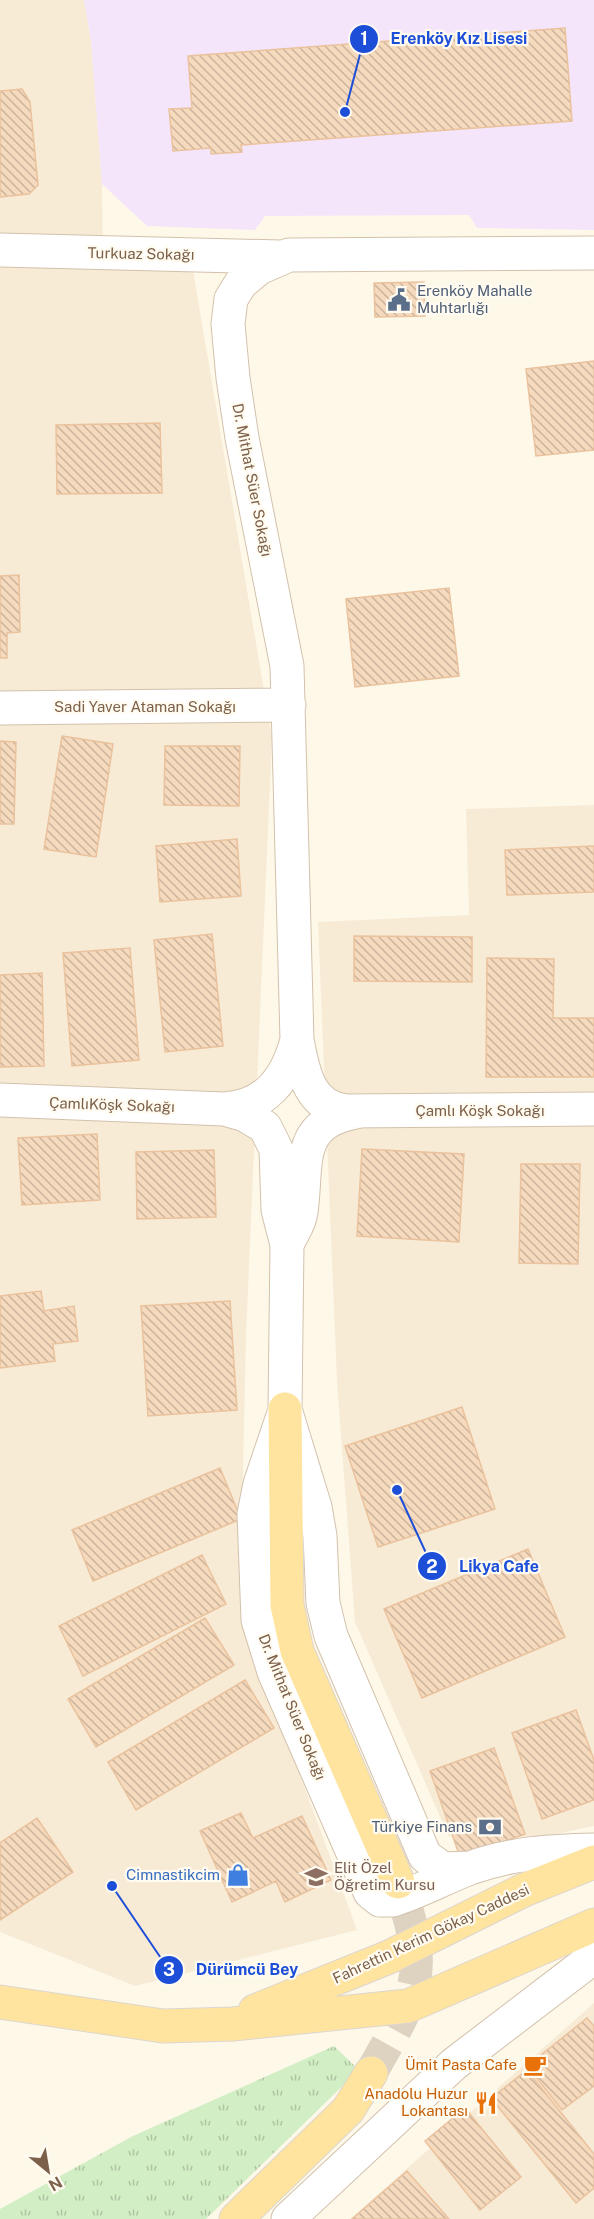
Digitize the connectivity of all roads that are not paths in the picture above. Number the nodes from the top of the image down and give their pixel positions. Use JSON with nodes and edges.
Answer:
{"nodes":[{"id":1,"x":0,"y":250,"type":"edge"},
{"id":2,"x":594,"y":254,"type":"edge"},
{"id":3,"x":281,"y":257,"type":"junction"},
{"id":4,"x":290,"y":705,"type":"junction"},
{"id":5,"x":0,"y":708,"type":"edge"},
{"id":6,"x":297,"y":1040,"type":"junction"},
{"id":7,"x":0,"y":1100,"type":"edge"},
{"id":8,"x":224,"y":1109,"type":"junction"},
{"id":9,"x":594,"y":1109,"type":"edge"},
{"id":10,"x":365,"y":1111,"type":"junction"},
{"id":11,"x":287,"y":1245,"type":"junction"},
{"id":12,"x":285,"y":1409,"type":"junction"},
{"id":13,"x":594,"y":1850,"type":"edge"},
{"id":14,"x":594,"y":1862,"type":"edge"},
{"id":15,"x":469,"y":1868,"type":"junction"},
{"id":16,"x":398,"y":1882,"type":"tunnel mouth"},
{"id":17,"x":594,"y":1925,"type":"edge"},
{"id":18,"x":594,"y":1957,"type":"edge"},
{"id":19,"x":0,"y":2002,"type":"edge"},
{"id":20,"x":163,"y":2026,"type":"junction"},
{"id":21,"x":371,"y":2073,"type":"tunnel mouth"},
{"id":22,"x":236,"y":2219,"type":"edge"},
{"id":23,"x":288,"y":2219,"type":"edge"}],
"edges":[{"from":1,"to":3,"type":"street","name":"Turkuaz Sokağı"},
{"from":2,"to":3,"type":"street","name":"Dr. Mithat Süer Sokağı"},
{"from":3,"to":4,"type":"street","name":"Dr. Mithat Süer Sokağı"},
{"from":4,"to":5,"type":"street","name":"Sadi Yaver Ataman Sokağı"},
{"from":4,"to":6,"type":"street","name":"Dr. Mithat Süer Sokağı"},
{"from":6,"to":8,"type":"street","name":"Dr. Mithat Süer Sokağı"},
{"from":6,"to":10,"type":"street","name":"Dr. Mithat Süer Sokağı"},
{"from":7,"to":8,"type":"street","name":"ÇamlıKöşk Sokağı"},
{"from":8,"to":11,"type":"street","name":"Dr. Mithat Süer Sokağı"},
{"from":9,"to":10,"type":"street","name":"Çamlı Köşk Sokağı"},
{"from":10,"to":11,"type":"street","name":"Dr. Mithat Süer Sokağı"},
{"from":11,"to":12,"type":"street","name":"Dr. Mithat Süer Sokağı"},
{"from":12,"to":15,"type":"street","name":"Dr. Mithat Süer Sokağı"},
{"from":12,"to":15,"type":"street","name":"Dr. Mithat Süer Sokağı"},
{"from":12,"to":16,"type":"main road","name":"Dr. Mithat Süer Sokağı"},
{"from":13,"to":15,"type":"street","name":"Dr. Mithat Süer Sokağı"},
{"from":14,"to":20,"type":"main road","name":"Fahrettin Kerim Gökay Caddesi"},
{"from":17,"to":20,"type":"main road","name":"Fahrettin Kerim Gökay Caddesi"},
{"from":18,"to":23,"type":"street"},
{"from":19,"to":20,"type":"main road","name":"Fahrettin Kerim Gökay Caddesi"},
{"from":21,"to":22,"type":"main road"}]}
